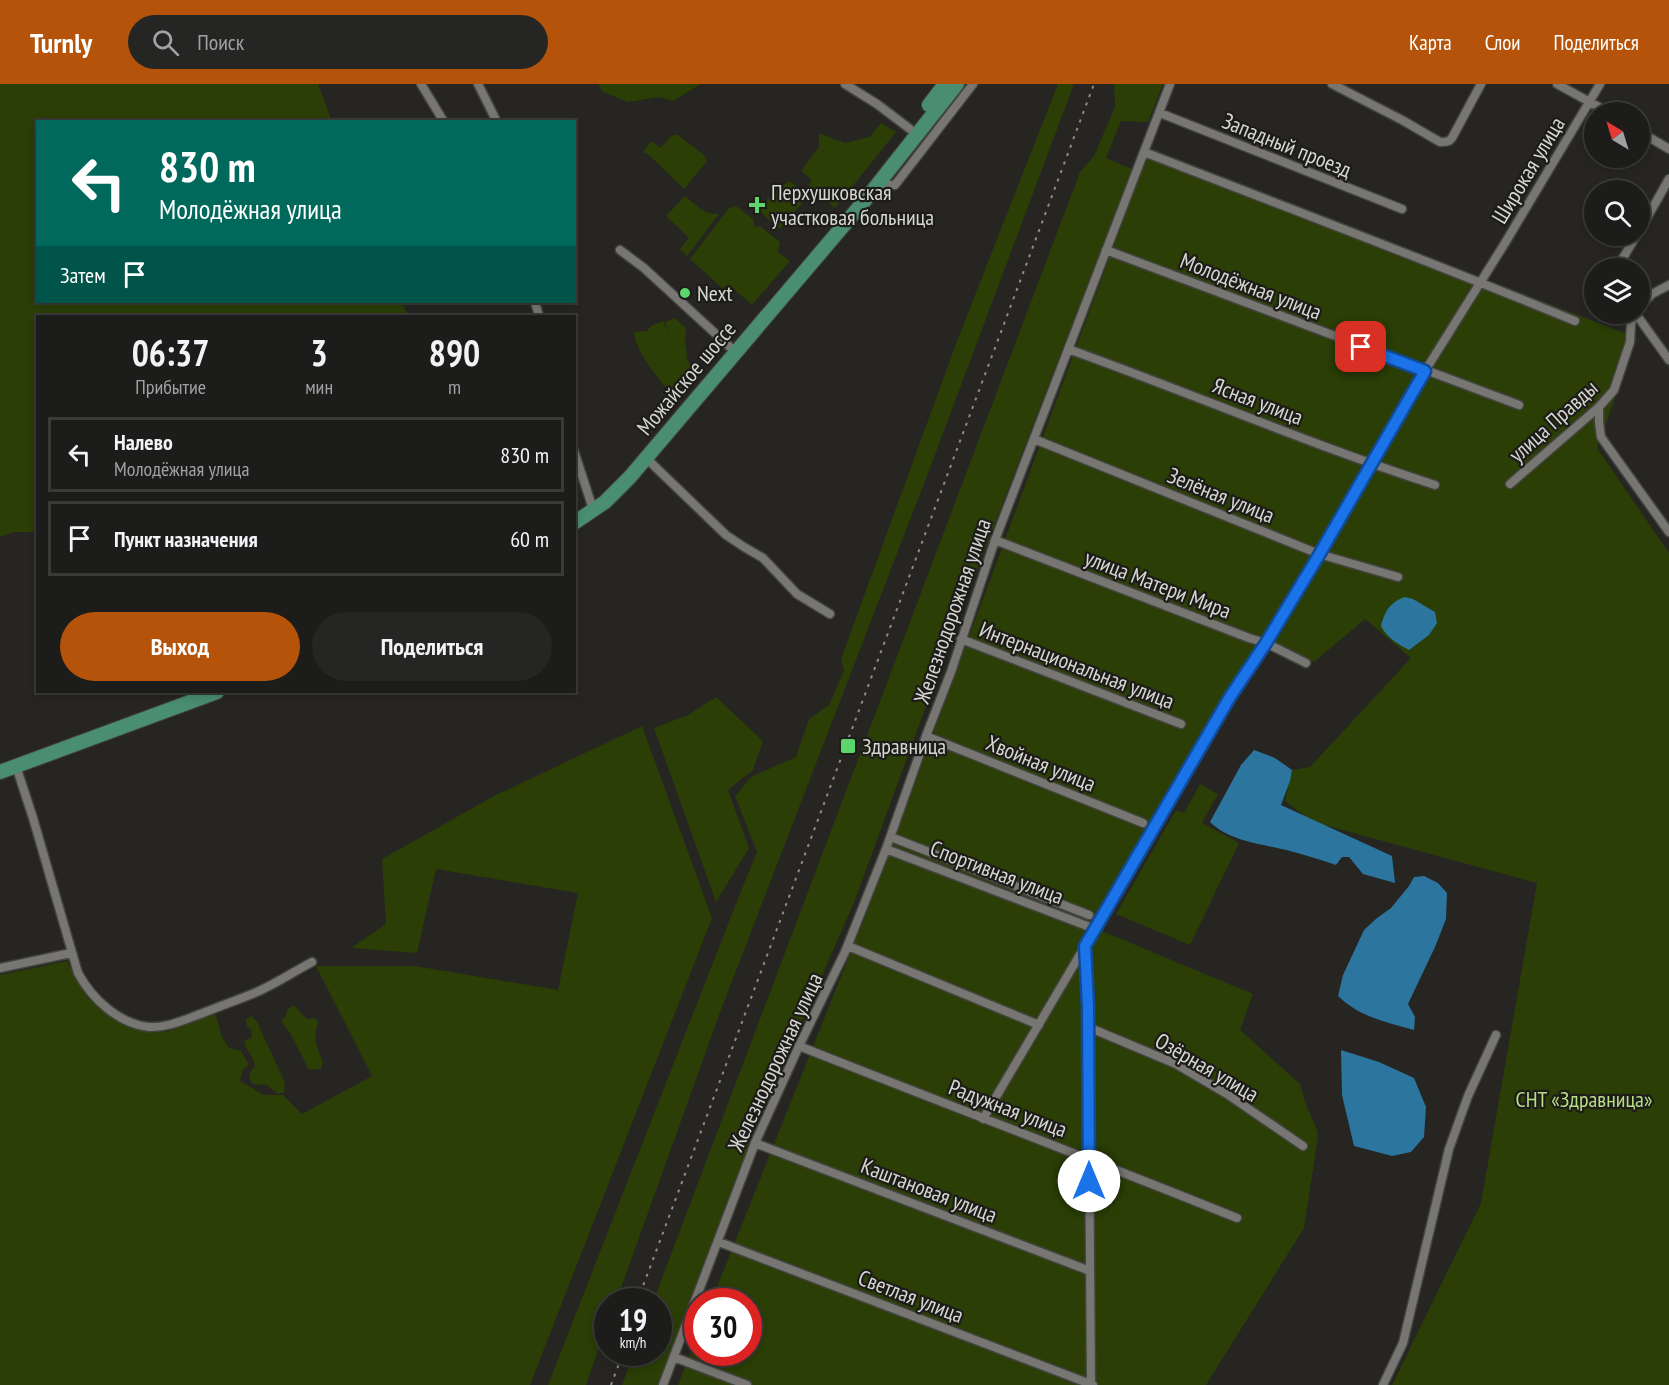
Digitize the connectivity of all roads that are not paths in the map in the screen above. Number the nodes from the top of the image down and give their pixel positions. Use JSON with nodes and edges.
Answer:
{"nodes":[{"id":1,"x":421,"y":84,"type":"edge"},
{"id":2,"x":478,"y":84,"type":"edge"},
{"id":3,"x":845,"y":84,"type":"edge"},
{"id":4,"x":945,"y":84,"type":"edge"},
{"id":5,"x":957,"y":84,"type":"edge"},
{"id":6,"x":974,"y":84,"type":"edge"},
{"id":7,"x":1170,"y":84,"type":"edge"},
{"id":8,"x":1332,"y":84,"type":"edge"},
{"id":9,"x":1481,"y":84,"type":"edge"},
{"id":10,"x":1557,"y":84,"type":"edge"},
{"id":11,"x":1600,"y":84,"type":"edge"},
{"id":12,"x":1590,"y":102,"type":"joint"},
{"id":13,"x":1584,"y":112,"type":"edge"},
{"id":14,"x":1160,"y":113,"type":"junction"},
{"id":15,"x":443,"y":120,"type":"edge"},
{"id":16,"x":496,"y":120,"type":"edge"},
{"id":17,"x":910,"y":129,"type":"junction"},
{"id":18,"x":1650,"y":138,"type":"edge"},
{"id":19,"x":1669,"y":149,"type":"edge"},
{"id":20,"x":1144,"y":152,"type":"junction"},
{"id":21,"x":1669,"y":178,"type":"edge"},
{"id":22,"x":881,"y":180,"type":"junction"},
{"id":23,"x":1402,"y":209,"type":"dead end"},
{"id":24,"x":1650,"y":212,"type":"edge"},
{"id":25,"x":620,"y":250,"type":"dead end"},
{"id":26,"x":1106,"y":250,"type":"junction"},
{"id":27,"x":1481,"y":282,"type":"junction"},
{"id":28,"x":1669,"y":285,"type":"edge"},
{"id":29,"x":1650,"y":296,"type":"edge"},
{"id":30,"x":1575,"y":321,"type":"dead end"},
{"id":31,"x":1631,"y":324,"type":"edge"},
{"id":32,"x":1642,"y":324,"type":"edge"},
{"id":33,"x":730,"y":347,"type":"junction"},
{"id":34,"x":1068,"y":349,"type":"junction"},
{"id":35,"x":1669,"y":360,"type":"edge"},
{"id":36,"x":1425,"y":371,"type":"junction"},
{"id":37,"x":1519,"y":405,"type":"dead end"},
{"id":38,"x":1599,"y":407,"type":"junction"},
{"id":39,"x":1034,"y":439,"type":"junction"},
{"id":40,"x":576,"y":456,"type":"edge"},
{"id":41,"x":646,"y":458,"type":"junction"},
{"id":42,"x":1371,"y":464,"type":"junction"},
{"id":43,"x":1510,"y":484,"type":"dead end"},
{"id":44,"x":1435,"y":485,"type":"dead end"},
{"id":45,"x":591,"y":503,"type":"junction"},
{"id":46,"x":576,"y":513,"type":"edge"},
{"id":47,"x":576,"y":522,"type":"edge"},
{"id":48,"x":1669,"y":532,"type":"edge"},
{"id":49,"x":995,"y":540,"type":"junction"},
{"id":50,"x":1319,"y":555,"type":"junction"},
{"id":51,"x":1398,"y":577,"type":"dead end"},
{"id":52,"x":830,"y":614,"type":"dead end"},
{"id":53,"x":961,"y":639,"type":"junction"},
{"id":54,"x":1266,"y":643,"type":"junction"},
{"id":55,"x":1306,"y":663,"type":"dead end"},
{"id":56,"x":192,"y":693,"type":"edge"},
{"id":57,"x":214,"y":693,"type":"edge"},
{"id":58,"x":1181,"y":724,"type":"dead end"},
{"id":59,"x":926,"y":736,"type":"junction"},
{"id":60,"x":0,"y":763,"type":"edge"},
{"id":61,"x":16,"y":766,"type":"junction"},
{"id":62,"x":0,"y":771,"type":"edge"},
{"id":63,"x":1143,"y":822,"type":"dead end"},
{"id":64,"x":891,"y":837,"type":"junction"},
{"id":65,"x":886,"y":849,"type":"junction"},
{"id":66,"x":1089,"y":915,"type":"dead end"},
{"id":67,"x":1095,"y":929,"type":"junction"},
{"id":68,"x":848,"y":946,"type":"junction"},
{"id":69,"x":1085,"y":946,"type":"junction"},
{"id":70,"x":71,"y":953,"type":"junction"},
{"id":71,"x":312,"y":962,"type":"dead end"},
{"id":72,"x":0,"y":968,"type":"edge"},
{"id":73,"x":1039,"y":1025,"type":"junction"},
{"id":74,"x":1088,"y":1027,"type":"junction"},
{"id":75,"x":1496,"y":1035,"type":"dead end"},
{"id":76,"x":799,"y":1046,"type":"junction"},
{"id":77,"x":983,"y":1119,"type":"junction"},
{"id":78,"x":755,"y":1143,"type":"junction"},
{"id":79,"x":1303,"y":1146,"type":"dead end"},
{"id":80,"x":1089,"y":1158,"type":"junction"},
{"id":81,"x":1236,"y":1218,"type":"dead end"},
{"id":82,"x":719,"y":1242,"type":"junction"},
{"id":83,"x":1090,"y":1271,"type":"junction"},
{"id":84,"x":674,"y":1357,"type":"junction"},
{"id":85,"x":663,"y":1385,"type":"edge"},
{"id":86,"x":747,"y":1385,"type":"edge"},
{"id":87,"x":1091,"y":1385,"type":"edge"},
{"id":88,"x":1383,"y":1385,"type":"edge"}],
"edges":[{"from":1,"to":15,"type":"street"},
{"from":2,"to":16,"type":"street"},
{"from":3,"to":17,"type":"street"},
{"from":4,"to":17,"type":"main road","name":"Можайское шоссе"},
{"from":5,"to":22,"type":"main road","name":"Можайское шоссе"},
{"from":6,"to":22,"type":"street"},
{"from":7,"to":14,"type":"street","name":"Железнодорожная улица"},
{"from":8,"to":9,"type":"street"},
{"from":10,"to":12,"type":"street"},
{"from":11,"to":12,"type":"street","name":"Широкая улица"},
{"from":13,"to":27,"type":"street","name":"Широкая улица"},
{"from":14,"to":20,"type":"street","name":"Железнодорожная улица"},
{"from":14,"to":23,"type":"street","name":"Западный проезд"},
{"from":17,"to":33,"type":"main road","name":"Можайское шоссе"},
{"from":18,"to":19,"type":"street"},
{"from":20,"to":26,"type":"street","name":"Железнодорожная улица"},
{"from":20,"to":27,"type":"street"},
{"from":21,"to":24,"type":"street"},
{"from":22,"to":41,"type":"main road","name":"Можайское шоссе"},
{"from":25,"to":33,"type":"street"},
{"from":26,"to":34,"type":"street","name":"Железнодорожная улица"},
{"from":26,"to":36,"type":"street","name":"Молодёжная улица"},
{"from":27,"to":30,"type":"street"},
{"from":27,"to":36,"type":"street","name":"Широкая улица"},
{"from":28,"to":29,"type":"street"},
{"from":31,"to":38,"type":"street","name":"улица Правды"},
{"from":32,"to":35,"type":"street"},
{"from":33,"to":45,"type":"main road","name":"Можайское шоссе"},
{"from":34,"to":39,"type":"street","name":"Железнодорожная улица"},
{"from":34,"to":42,"type":"street","name":"Ясная улица"},
{"from":36,"to":37,"type":"street","name":"Молодёжная улица"},
{"from":36,"to":42,"type":"street","name":"Широкая улица"},
{"from":38,"to":43,"type":"street","name":"улица Правды"},
{"from":38,"to":48,"type":"street"},
{"from":39,"to":49,"type":"street","name":"Железнодорожная улица"},
{"from":39,"to":50,"type":"street","name":"Зелёная улица"},
{"from":40,"to":45,"type":"street"},
{"from":41,"to":47,"type":"main road","name":"Можайское шоссе"},
{"from":41,"to":52,"type":"street"},
{"from":42,"to":44,"type":"street","name":"Ясная улица"},
{"from":42,"to":50,"type":"street","name":"Широкая улица"},
{"from":45,"to":46,"type":"main road","name":"Можайское шоссе"},
{"from":49,"to":53,"type":"street","name":"Железнодорожная улица"},
{"from":49,"to":54,"type":"street","name":"улица Матери Мира"},
{"from":50,"to":51,"type":"street","name":"Зелёная улица"},
{"from":50,"to":54,"type":"street","name":"Широкая улица"},
{"from":53,"to":58,"type":"street","name":"Интернациональная улица"},
{"from":53,"to":59,"type":"street","name":"Железнодорожная улица"},
{"from":54,"to":55,"type":"street","name":"улица Матери Мира"},
{"from":54,"to":67,"type":"street","name":"Широкая улица"},
{"from":56,"to":60,"type":"main road"},
{"from":57,"to":61,"type":"main road"},
{"from":59,"to":63,"type":"street","name":"Хвойная улица"},
{"from":59,"to":64,"type":"street","name":"Железнодорожная улица"},
{"from":61,"to":62,"type":"main road"},
{"from":61,"to":70,"type":"street"},
{"from":64,"to":65,"type":"street","name":"Железнодорожная улица"},
{"from":64,"to":66,"type":"street"},
{"from":65,"to":67,"type":"street","name":"Спортивная улица"},
{"from":65,"to":68,"type":"street","name":"Железнодорожная улица"},
{"from":67,"to":69,"type":"street","name":"Широкая улица"},
{"from":68,"to":73,"type":"street"},
{"from":68,"to":76,"type":"street","name":"Железнодорожная улица"},
{"from":69,"to":73,"type":"street","name":"Широкая улица"},
{"from":69,"to":74,"type":"street"},
{"from":70,"to":71,"type":"street"},
{"from":70,"to":72,"type":"street"},
{"from":73,"to":77,"type":"street","name":"Широкая улица"},
{"from":74,"to":79,"type":"street","name":"Озёрная улица"},
{"from":74,"to":80,"type":"street"},
{"from":75,"to":88,"type":"street"},
{"from":76,"to":77,"type":"street","name":"Радужная улица"},
{"from":76,"to":78,"type":"street","name":"Железнодорожная улица"},
{"from":77,"to":80,"type":"street","name":"Радужная улица"},
{"from":78,"to":82,"type":"street","name":"Железнодорожная улица"},
{"from":78,"to":83,"type":"street","name":"Каштановая улица"},
{"from":80,"to":81,"type":"street","name":"Радужная улица"},
{"from":80,"to":83,"type":"street"},
{"from":82,"to":84,"type":"street","name":"Железнодорожная улица"},
{"from":82,"to":87,"type":"street","name":"Светлая улица"},
{"from":83,"to":87,"type":"street"},
{"from":84,"to":85,"type":"street","name":"Железнодорожная улица"},
{"from":84,"to":86,"type":"street"}]}
